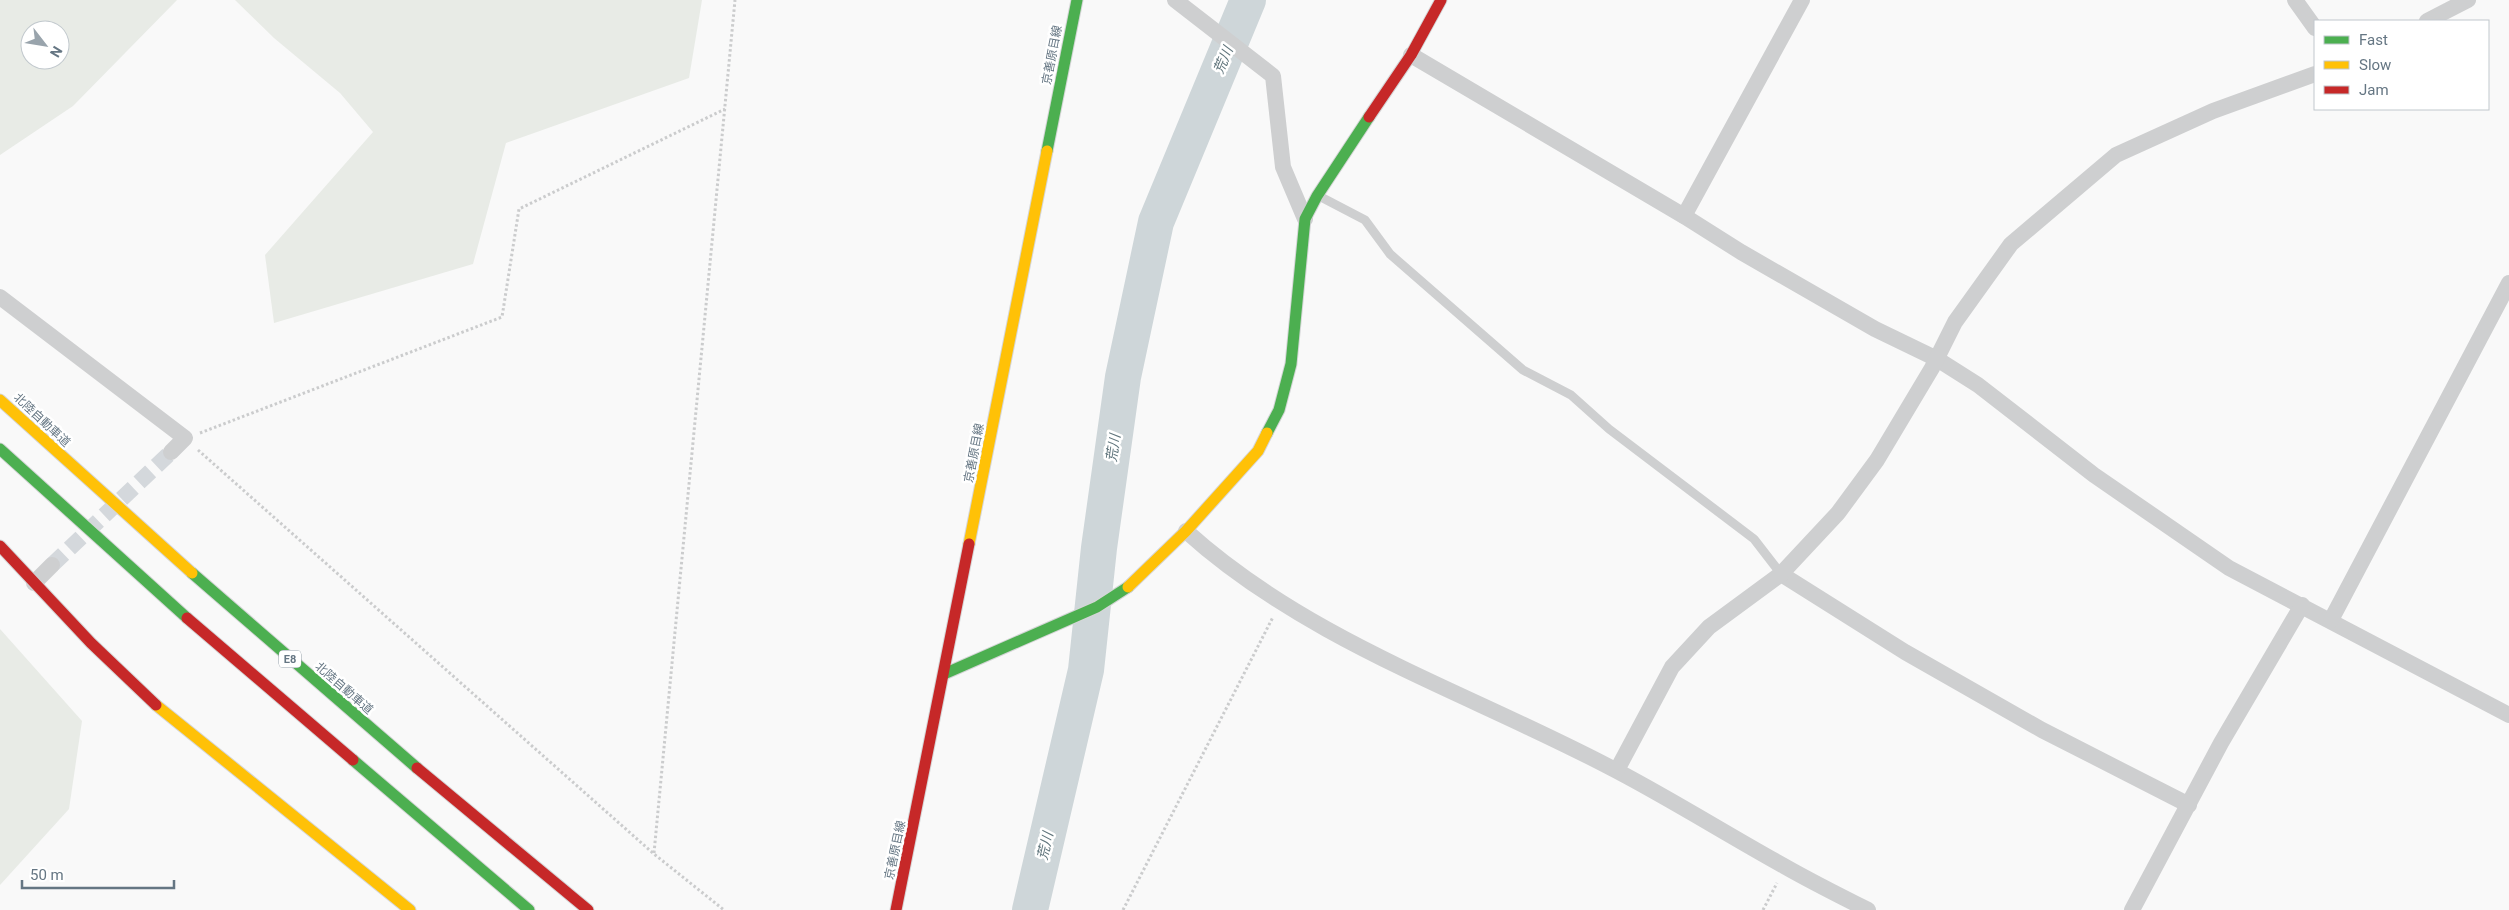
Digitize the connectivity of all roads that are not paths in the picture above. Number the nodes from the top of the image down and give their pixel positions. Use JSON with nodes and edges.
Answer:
{"nodes":[{"id":1,"x":1077,"y":0,"type":"edge"},
{"id":2,"x":1441,"y":0,"type":"edge"},
{"id":3,"x":1802,"y":0,"type":"edge"},
{"id":4,"x":2295,"y":0,"type":"edge"},
{"id":5,"x":2468,"y":0,"type":"edge"},
{"id":6,"x":1180,"y":4,"type":"edge"},
{"id":7,"x":2429,"y":20,"type":"edge"},
{"id":8,"x":2314,"y":27,"type":"edge"},
{"id":9,"x":1411,"y":55,"type":"junction"},
{"id":10,"x":2314,"y":74,"type":"edge"},
{"id":11,"x":1317,"y":196,"type":"junction"},
{"id":12,"x":1684,"y":216,"type":"junction"},
{"id":13,"x":1304,"y":219,"type":"junction"},
{"id":14,"x":2509,"y":283,"type":"edge"},
{"id":15,"x":0,"y":297,"type":"edge"},
{"id":16,"x":1937,"y":358,"type":"junction"},
{"id":17,"x":0,"y":400,"type":"edge"},
{"id":18,"x":0,"y":449,"type":"edge"},
{"id":19,"x":171,"y":452,"type":"tunnel mouth"},
{"id":20,"x":1186,"y":531,"type":"junction"},
{"id":21,"x":0,"y":546,"type":"edge"},
{"id":22,"x":52,"y":565,"type":"tunnel mouth"},
{"id":23,"x":1781,"y":574,"type":"junction"},
{"id":24,"x":34,"y":582,"type":"junction"},
{"id":25,"x":2302,"y":605,"type":"junction"},
{"id":26,"x":2331,"y":620,"type":"junction"},
{"id":27,"x":944,"y":674,"type":"junction"},
{"id":28,"x":2509,"y":715,"type":"edge"},
{"id":29,"x":1617,"y":770,"type":"junction"},
{"id":30,"x":2189,"y":805,"type":"junction"},
{"id":31,"x":410,"y":910,"type":"edge"},
{"id":32,"x":529,"y":910,"type":"edge"},
{"id":33,"x":588,"y":910,"type":"edge"},
{"id":34,"x":896,"y":910,"type":"edge"},
{"id":35,"x":1868,"y":910,"type":"edge"},
{"id":36,"x":2132,"y":910,"type":"edge"}],
"edges":[{"from":1,"to":27,"type":"main road","name":"京善原目線"},
{"from":2,"to":9,"type":"main road"},
{"from":3,"to":12,"type":"street"},
{"from":4,"to":8,"type":"street"},
{"from":5,"to":7,"type":"street"},
{"from":6,"to":13,"type":"street"},
{"from":9,"to":11,"type":"main road"},
{"from":9,"to":12,"type":"street"},
{"from":10,"to":16,"type":"street"},
{"from":11,"to":13,"type":"main road"},
{"from":11,"to":23,"type":"lane"},
{"from":12,"to":16,"type":"street"},
{"from":13,"to":20,"type":"main road"},
{"from":14,"to":26,"type":"street"},
{"from":15,"to":19,"type":"street"},
{"from":16,"to":23,"type":"street"},
{"from":16,"to":25,"type":"street"},
{"from":17,"to":33,"type":"main road","name":"北陸自動車道","number":"E8"},
{"from":18,"to":32,"type":"main road"},
{"from":20,"to":27,"type":"main road"},
{"from":20,"to":29,"type":"street"},
{"from":21,"to":24,"type":"main road"},
{"from":22,"to":24,"type":"street"},
{"from":23,"to":29,"type":"street"},
{"from":23,"to":30,"type":"street"},
{"from":24,"to":31,"type":"main road"},
{"from":25,"to":26,"type":"street"},
{"from":25,"to":30,"type":"street"},
{"from":26,"to":28,"type":"street"},
{"from":27,"to":34,"type":"main road","name":"京善原目線"},
{"from":29,"to":35,"type":"street"},
{"from":30,"to":36,"type":"street"}]}
